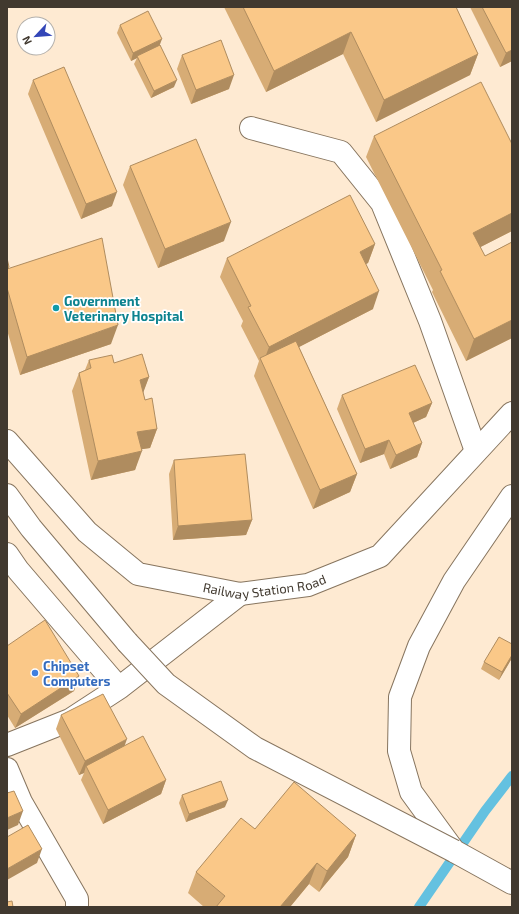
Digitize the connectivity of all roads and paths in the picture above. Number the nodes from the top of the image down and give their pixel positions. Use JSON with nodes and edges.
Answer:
{"nodes":[{"id":1,"x":251,"y":128,"type":"dead end"},
{"id":2,"x":512,"y":413,"type":"edge"},
{"id":3,"x":7,"y":441,"type":"edge"},
{"id":4,"x":476,"y":451,"type":"junction"},
{"id":5,"x":7,"y":495,"type":"edge"},
{"id":6,"x":510,"y":499,"type":"edge"},
{"id":7,"x":11,"y":565,"type":"edge"},
{"id":8,"x":240,"y":594,"type":"junction"},
{"id":9,"x":119,"y":688,"type":"junction"},
{"id":10,"x":7,"y":745,"type":"edge"},
{"id":11,"x":7,"y":769,"type":"edge"},
{"id":12,"x":454,"y":851,"type":"junction"},
{"id":13,"x":512,"y":883,"type":"edge"},
{"id":14,"x":77,"y":907,"type":"edge"}],
"edges":[{"from":1,"to":4,"type":"street"},
{"from":2,"to":4,"type":"street","name":"Railway Station Road"},
{"from":3,"to":8,"type":"street","name":"Railway Station Road"},
{"from":4,"to":8,"type":"street","name":"Railway Station Road"},
{"from":5,"to":12,"type":"street","bridge":true},
{"from":6,"to":12,"type":"street"},
{"from":7,"to":9,"type":"street"},
{"from":8,"to":9,"type":"street"},
{"from":9,"to":10,"type":"street"},
{"from":11,"to":14,"type":"street"},
{"from":12,"to":13,"type":"street"}]}
